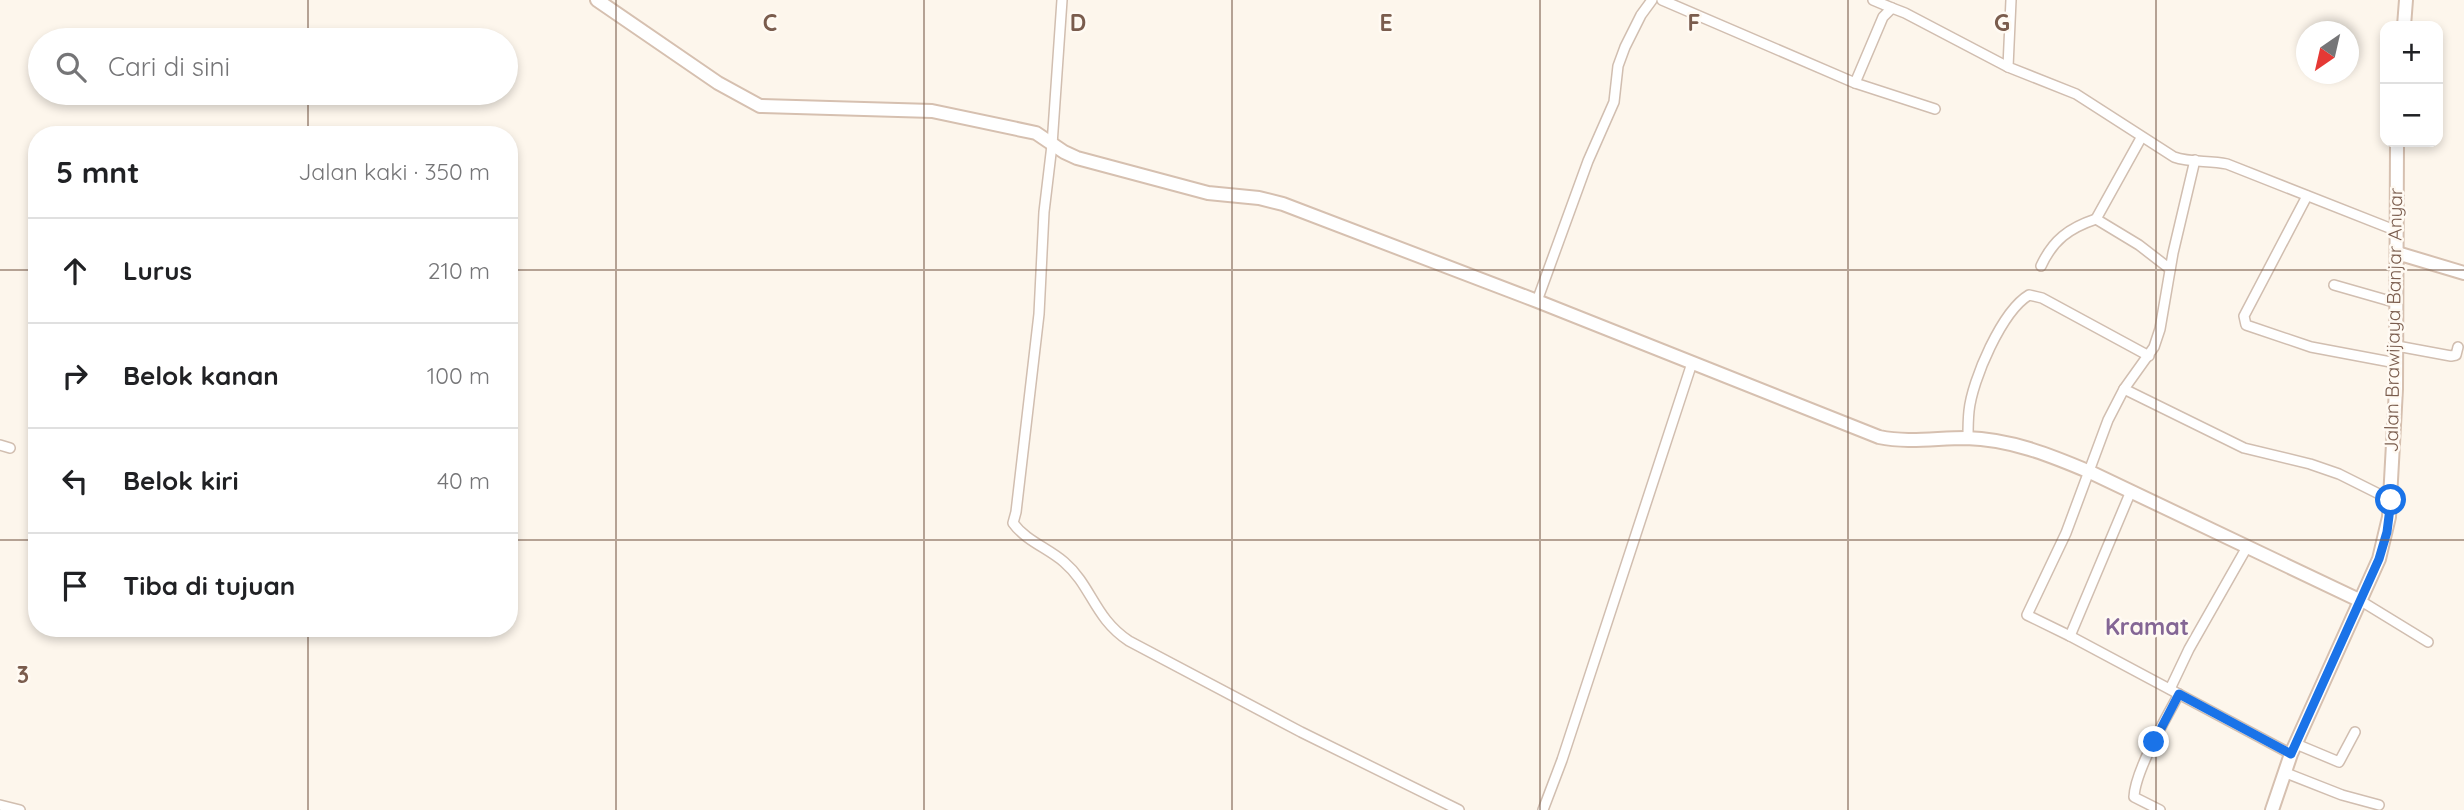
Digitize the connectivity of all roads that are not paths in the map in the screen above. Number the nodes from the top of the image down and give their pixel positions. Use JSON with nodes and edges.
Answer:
{"nodes":[{"id":1,"x":597,"y":0,"type":"edge"},
{"id":2,"x":1062,"y":0,"type":"edge"},
{"id":3,"x":1652,"y":0,"type":"edge"},
{"id":4,"x":1662,"y":0,"type":"edge"},
{"id":5,"x":1873,"y":0,"type":"edge"},
{"id":6,"x":2011,"y":0,"type":"edge"},
{"id":7,"x":2406,"y":0,"type":"edge"},
{"id":8,"x":1892,"y":8,"type":"junction"},
{"id":9,"x":2404,"y":21,"type":"edge"},
{"id":10,"x":2008,"y":67,"type":"junction"},
{"id":11,"x":1855,"y":83,"type":"junction"},
{"id":12,"x":1935,"y":109,"type":"dead end"},
{"id":13,"x":2141,"y":138,"type":"junction"},
{"id":14,"x":1052,"y":145,"type":"junction"},
{"id":15,"x":2398,"y":147,"type":"edge"},
{"id":16,"x":2195,"y":160,"type":"junction"},
{"id":17,"x":2307,"y":196,"type":"junction"},
{"id":18,"x":2096,"y":219,"type":"junction"},
{"id":19,"x":2397,"y":231,"type":"junction"},
{"id":20,"x":2397,"y":253,"type":"junction"},
{"id":21,"x":2041,"y":265,"type":"dead end"},
{"id":22,"x":2170,"y":269,"type":"junction"},
{"id":23,"x":2464,"y":273,"type":"edge"},
{"id":24,"x":2334,"y":285,"type":"dead end"},
{"id":25,"x":1537,"y":301,"type":"junction"},
{"id":26,"x":2397,"y":303,"type":"junction"},
{"id":27,"x":2397,"y":346,"type":"junction"},
{"id":28,"x":2458,"y":346,"type":"dead end"},
{"id":29,"x":2149,"y":356,"type":"junction"},
{"id":30,"x":1692,"y":363,"type":"junction"},
{"id":31,"x":2396,"y":363,"type":"junction"},
{"id":32,"x":2124,"y":389,"type":"junction"},
{"id":33,"x":1968,"y":438,"type":"junction"},
{"id":34,"x":2090,"y":472,"type":"junction"},
{"id":35,"x":2131,"y":491,"type":"junction"},
{"id":36,"x":2391,"y":500,"type":"junction"},
{"id":37,"x":2247,"y":547,"type":"junction"},
{"id":38,"x":2361,"y":601,"type":"junction"},
{"id":39,"x":2070,"y":636,"type":"junction"},
{"id":40,"x":2428,"y":642,"type":"dead end"},
{"id":41,"x":2170,"y":689,"type":"junction"},
{"id":42,"x":2179,"y":694,"type":"junction"},
{"id":43,"x":2356,"y":732,"type":"dead end"},
{"id":44,"x":2293,"y":749,"type":"junction"},
{"id":45,"x":2286,"y":774,"type":"junction"},
{"id":46,"x":0,"y":805,"type":"edge"},
{"id":47,"x":2379,"y":805,"type":"dead end"},
{"id":48,"x":20,"y":810,"type":"edge"},
{"id":49,"x":1459,"y":810,"type":"edge"},
{"id":50,"x":1543,"y":810,"type":"edge"},
{"id":51,"x":2160,"y":810,"type":"edge"},
{"id":52,"x":2272,"y":810,"type":"edge"}],
"edges":[{"from":1,"to":14,"type":"street"},
{"from":2,"to":14,"type":"street"},
{"from":3,"to":25,"type":"street"},
{"from":4,"to":11,"type":"street"},
{"from":5,"to":8,"type":"street"},
{"from":6,"to":10,"type":"street"},
{"from":7,"to":9,"type":"street"},
{"from":8,"to":10,"type":"street"},
{"from":8,"to":11,"type":"street"},
{"from":10,"to":13,"type":"street"},
{"from":11,"to":12,"type":"street"},
{"from":13,"to":16,"type":"street"},
{"from":13,"to":18,"type":"street"},
{"from":14,"to":25,"type":"street"},
{"from":14,"to":49,"type":"street"},
{"from":15,"to":19,"type":"street","name":"Jalan Brawijaya Banjar Anyar"},
{"from":16,"to":17,"type":"street"},
{"from":16,"to":22,"type":"street"},
{"from":17,"to":19,"type":"street"},
{"from":17,"to":31,"type":"street"},
{"from":18,"to":21,"type":"street"},
{"from":18,"to":22,"type":"street"},
{"from":19,"to":20,"type":"street","name":"Jalan Brawijaya Banjar Anyar"},
{"from":20,"to":23,"type":"street"},
{"from":20,"to":26,"type":"street","name":"Jalan Brawijaya Banjar Anyar"},
{"from":22,"to":29,"type":"street"},
{"from":24,"to":26,"type":"street"},
{"from":25,"to":30,"type":"street"},
{"from":26,"to":27,"type":"street","name":"Jalan Brawijaya Banjar Anyar"},
{"from":27,"to":28,"type":"street"},
{"from":27,"to":31,"type":"street","name":"Jalan Brawijaya Banjar Anyar"},
{"from":29,"to":32,"type":"street"},
{"from":29,"to":33,"type":"street"},
{"from":30,"to":33,"type":"street"},
{"from":30,"to":50,"type":"street"},
{"from":31,"to":36,"type":"street","name":"Jalan Brawijaya Banjar Anyar"},
{"from":32,"to":34,"type":"street"},
{"from":32,"to":36,"type":"street"},
{"from":33,"to":34,"type":"street"},
{"from":34,"to":35,"type":"street"},
{"from":34,"to":39,"type":"street"},
{"from":35,"to":37,"type":"street"},
{"from":35,"to":39,"type":"street"},
{"from":36,"to":38,"type":"street","name":"Jalan Brawijaya Banjar Anyar"},
{"from":37,"to":38,"type":"street"},
{"from":37,"to":41,"type":"street"},
{"from":38,"to":40,"type":"street"},
{"from":38,"to":44,"type":"street","name":"Jalan Brawijaya Banjar Anyar"},
{"from":39,"to":41,"type":"street"},
{"from":41,"to":42,"type":"street"},
{"from":42,"to":44,"type":"street"},
{"from":42,"to":51,"type":"street"},
{"from":43,"to":44,"type":"street"},
{"from":44,"to":45,"type":"street","name":"Jalan Brawijaya Banjar Anyar"},
{"from":45,"to":47,"type":"street"},
{"from":45,"to":52,"type":"street","name":"Jalan Brawijaya Banjar Anyar"},
{"from":46,"to":48,"type":"street"}]}
